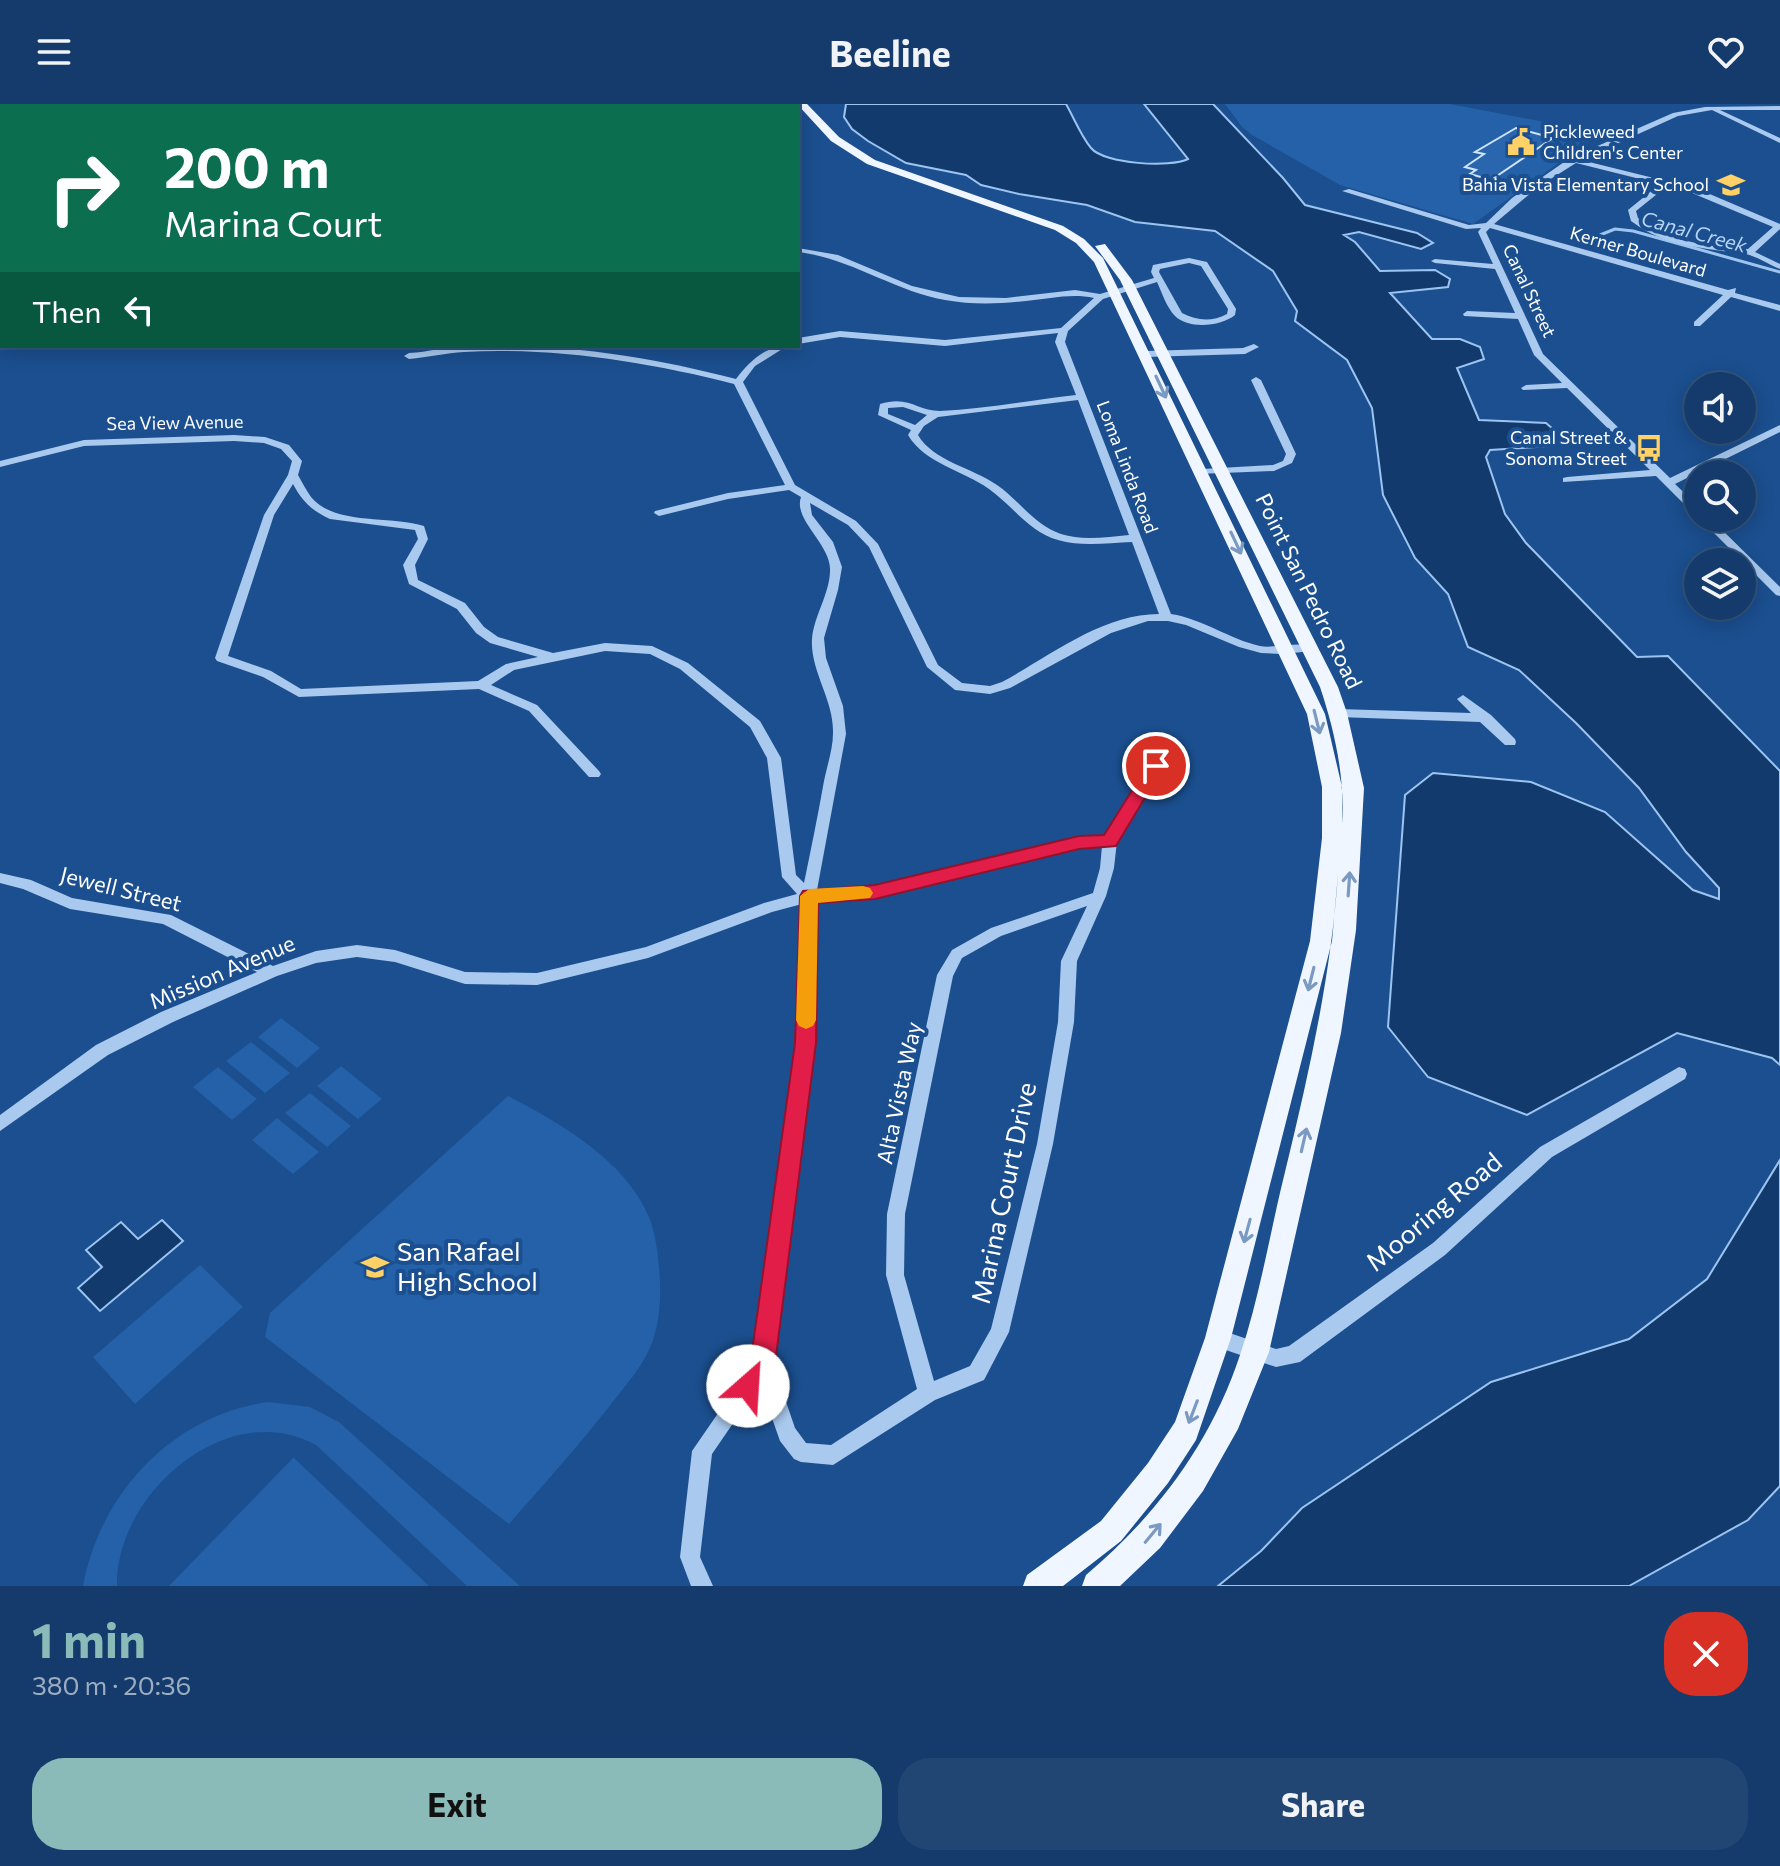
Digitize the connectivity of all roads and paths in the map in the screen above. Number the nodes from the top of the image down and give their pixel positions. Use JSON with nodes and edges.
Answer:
{"nodes":[{"id":1,"x":802,"y":104,"type":"edge"},
{"id":2,"x":816,"y":104,"type":"edge"},
{"id":3,"x":1780,"y":106,"type":"edge"},
{"id":4,"x":1710,"y":107,"type":"edge"},
{"id":5,"x":1780,"y":141,"type":"edge"},
{"id":6,"x":1573,"y":160,"type":"junction"},
{"id":7,"x":1665,"y":184,"type":"junction"},
{"id":8,"x":1346,"y":191,"type":"dead end"},
{"id":9,"x":1490,"y":223,"type":"junction"},
{"id":10,"x":1779,"y":227,"type":"edge"},
{"id":11,"x":800,"y":250,"type":"edge"},
{"id":12,"x":1750,"y":252,"type":"junction"},
{"id":13,"x":1435,"y":261,"type":"dead end"},
{"id":14,"x":1497,"y":267,"type":"junction"},
{"id":15,"x":1780,"y":267,"type":"edge"},
{"id":16,"x":1159,"y":279,"type":"junction"},
{"id":17,"x":1130,"y":288,"type":"junction"},
{"id":18,"x":1116,"y":291,"type":"junction"},
{"id":19,"x":1165,"y":291,"type":"junction"},
{"id":20,"x":1730,"y":292,"type":"junction"},
{"id":21,"x":1100,"y":297,"type":"junction"},
{"id":22,"x":1780,"y":305,"type":"edge"},
{"id":23,"x":1467,"y":314,"type":"dead end"},
{"id":24,"x":1520,"y":316,"type":"junction"},
{"id":25,"x":1697,"y":324,"type":"dead end"},
{"id":26,"x":1064,"y":330,"type":"junction"},
{"id":27,"x":800,"y":341,"type":"edge"},
{"id":28,"x":1254,"y":347,"type":"dead end"},
{"id":29,"x":779,"y":348,"type":"edge"},
{"id":30,"x":1163,"y":353,"type":"junction"},
{"id":31,"x":1146,"y":354,"type":"junction"},
{"id":32,"x":409,"y":356,"type":"dead end"},
{"id":33,"x":1256,"y":380,"type":"dead end"},
{"id":34,"x":738,"y":382,"type":"junction"},
{"id":35,"x":1568,"y":385,"type":"junction"},
{"id":36,"x":1526,"y":388,"type":"dead end"},
{"id":37,"x":1083,"y":397,"type":"junction"},
{"id":38,"x":935,"y":414,"type":"junction"},
{"id":39,"x":1780,"y":428,"type":"edge"},
{"id":40,"x":916,"y":429,"type":"junction"},
{"id":41,"x":1766,"y":435,"type":"junction"},
{"id":42,"x":1780,"y":442,"type":"edge"},
{"id":43,"x":0,"y":464,"type":"edge"},
{"id":44,"x":1221,"y":471,"type":"junction"},
{"id":45,"x":1202,"y":472,"type":"junction"},
{"id":46,"x":1658,"y":473,"type":"junction"},
{"id":47,"x":293,"y":475,"type":"junction"},
{"id":48,"x":1567,"y":480,"type":"dead end"},
{"id":49,"x":1669,"y":483,"type":"junction"},
{"id":50,"x":791,"y":487,"type":"junction"},
{"id":51,"x":807,"y":496,"type":"junction"},
{"id":52,"x":1684,"y":498,"type":"edge"},
{"id":53,"x":659,"y":513,"type":"dead end"},
{"id":54,"x":1718,"y":532,"type":"edge"},
{"id":55,"x":1136,"y":538,"type":"junction"},
{"id":56,"x":1780,"y":593,"type":"edge"},
{"id":57,"x":1166,"y":616,"type":"junction"},
{"id":58,"x":1298,"y":650,"type":"junction"},
{"id":59,"x":553,"y":657,"type":"junction"},
{"id":60,"x":481,"y":685,"type":"junction"},
{"id":61,"x":1463,"y":699,"type":"dead end"},
{"id":62,"x":1338,"y":713,"type":"junction"},
{"id":63,"x":1486,"y":718,"type":"junction"},
{"id":64,"x":1510,"y":742,"type":"dead end"},
{"id":65,"x":1168,"y":747,"type":"dead end"},
{"id":66,"x":594,"y":774,"type":"dead end"},
{"id":67,"x":1110,"y":841,"type":"junction"},
{"id":68,"x":0,"y":878,"type":"edge"},
{"id":69,"x":809,"y":896,"type":"junction"},
{"id":70,"x":1099,"y":896,"type":"junction"},
{"id":71,"x":272,"y":972,"type":"junction"},
{"id":72,"x":1679,"y":1074,"type":"dead end"},
{"id":73,"x":0,"y":1124,"type":"edge"},
{"id":74,"x":1218,"y":1338,"type":"junction"},
{"id":75,"x":1255,"y":1352,"type":"junction"},
{"id":76,"x":763,"y":1364,"type":"junction"},
{"id":77,"x":928,"y":1393,"type":"junction"},
{"id":78,"x":702,"y":1586,"type":"edge"},
{"id":79,"x":1038,"y":1586,"type":"edge"},
{"id":80,"x":1097,"y":1586,"type":"edge"}],
"edges":[{"from":1,"to":18,"type":"main road","name":"Point San Pedro Road"},
{"from":2,"to":17,"type":"main road","name":"Point San Pedro Road"},
{"from":3,"to":4,"type":"street","name":"Canal Street"},
{"from":4,"to":5,"type":"street"},
{"from":4,"to":6,"type":"street","name":"Canal Street"},
{"from":6,"to":7,"type":"street"},
{"from":6,"to":9,"type":"street","name":"Canal Street"},
{"from":7,"to":10,"type":"street"},
{"from":7,"to":12,"type":"street"},
{"from":8,"to":9,"type":"street","name":"Kerner Boulevard"},
{"from":9,"to":14,"type":"street","name":"Canal Street"},
{"from":9,"to":20,"type":"street","name":"Kerner Boulevard"},
{"from":10,"to":12,"type":"street"},
{"from":11,"to":21,"type":"street"},
{"from":12,"to":15,"type":"street"},
{"from":13,"to":14,"type":"street"},
{"from":14,"to":24,"type":"street","name":"Canal Street"},
{"from":16,"to":17,"type":"street"},
{"from":16,"to":19,"type":"street"},
{"from":16,"to":19,"type":"street"},
{"from":17,"to":18,"type":"street"},
{"from":17,"to":19,"type":"street"},
{"from":17,"to":30,"type":"main road","name":"Point San Pedro Road"},
{"from":18,"to":21,"type":"street"},
{"from":18,"to":31,"type":"main road","name":"Point San Pedro Road"},
{"from":20,"to":22,"type":"street","name":"Kerner Boulevard"},
{"from":20,"to":25,"type":"street"},
{"from":21,"to":26,"type":"street"},
{"from":23,"to":24,"type":"street"},
{"from":24,"to":35,"type":"street","name":"Canal Street"},
{"from":26,"to":27,"type":"street"},
{"from":26,"to":37,"type":"street","name":"Loma Linda Road"},
{"from":28,"to":30,"type":"street"},
{"from":29,"to":34,"type":"street"},
{"from":30,"to":31,"type":"street"},
{"from":30,"to":44,"type":"main road","name":"Point San Pedro Road"},
{"from":31,"to":45,"type":"main road","name":"Point San Pedro Road","one_way":true},
{"from":32,"to":34,"type":"street"},
{"from":33,"to":44,"type":"street"},
{"from":34,"to":50,"type":"street"},
{"from":35,"to":36,"type":"street"},
{"from":35,"to":46,"type":"street","name":"Canal Street"},
{"from":37,"to":38,"type":"street"},
{"from":37,"to":55,"type":"street","name":"Loma Linda Road"},
{"from":38,"to":40,"type":"street"},
{"from":38,"to":40,"type":"street"},
{"from":39,"to":41,"type":"street"},
{"from":40,"to":55,"type":"street"},
{"from":41,"to":42,"type":"street"},
{"from":41,"to":49,"type":"street"},
{"from":43,"to":47,"type":"street","name":"Sea View Avenue"},
{"from":44,"to":45,"type":"street"},
{"from":44,"to":58,"type":"main road","name":"Point San Pedro Road"},
{"from":45,"to":58,"type":"main road","name":"Point San Pedro Road","one_way":true},
{"from":46,"to":48,"type":"street"},
{"from":46,"to":49,"type":"street","name":"Canal Street"},
{"from":47,"to":59,"type":"street","name":"Sea View Avenue"},
{"from":47,"to":60,"type":"street"},
{"from":49,"to":52,"type":"street","name":"Canal Street"},
{"from":50,"to":51,"type":"street"},
{"from":50,"to":53,"type":"street"},
{"from":51,"to":57,"type":"street"},
{"from":51,"to":69,"type":"street"},
{"from":54,"to":56,"type":"street"},
{"from":55,"to":57,"type":"street","name":"Loma Linda Road"},
{"from":57,"to":58,"type":"street"},
{"from":58,"to":62,"type":"main road","name":"Point San Pedro Road"},
{"from":58,"to":74,"type":"main road","name":"Point San Pedro Road","one_way":true},
{"from":59,"to":60,"type":"street","name":"Sea View Avenue"},
{"from":59,"to":69,"type":"street","name":"Sea View Avenue"},
{"from":60,"to":66,"type":"street"},
{"from":61,"to":63,"type":"street"},
{"from":62,"to":63,"type":"street"},
{"from":75,"to":62,"type":"main road","name":"Point San Pedro Road","one_way":true},
{"from":63,"to":64,"type":"street"},
{"from":65,"to":67,"type":"street","name":"Marina Court Drive"},
{"from":67,"to":69,"type":"street","name":"Mission Avenue"},
{"from":67,"to":70,"type":"street","name":"Marina Court Drive"},
{"from":68,"to":71,"type":"street","name":"Jewell Street"},
{"from":69,"to":71,"type":"street","name":"Mission Avenue"},
{"from":69,"to":76,"type":"street"},
{"from":70,"to":77,"type":"street","name":"Marina Court Drive"},
{"from":70,"to":77,"type":"street","name":"Alta Vista Way"},
{"from":71,"to":73,"type":"street","name":"Mission Avenue"},
{"from":72,"to":75,"type":"street","name":"Mooring Road"},
{"from":74,"to":75,"type":"street","name":"Mooring Road"},
{"from":74,"to":79,"type":"main road","name":"Point San Pedro Road","one_way":true},
{"from":80,"to":75,"type":"main road","name":"Point San Pedro Road","one_way":true},
{"from":76,"to":77,"type":"street","name":"Marina Court Drive"},
{"from":76,"to":78,"type":"street"}]}
